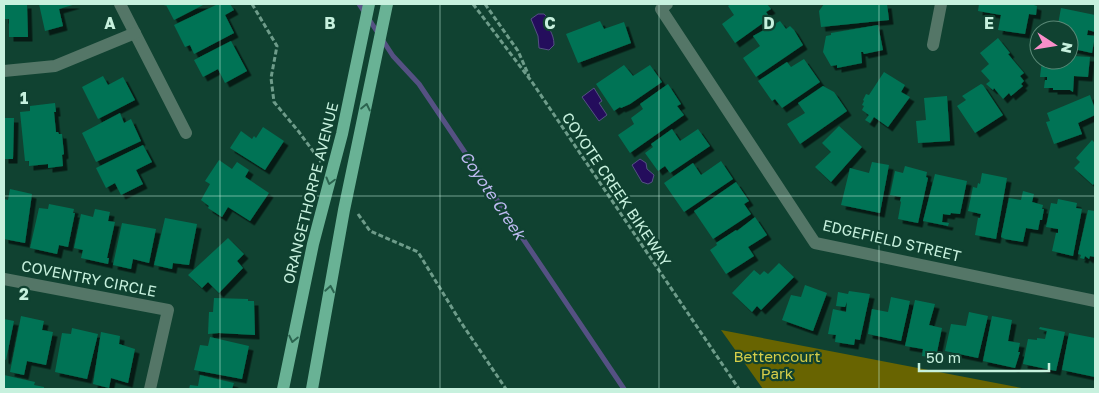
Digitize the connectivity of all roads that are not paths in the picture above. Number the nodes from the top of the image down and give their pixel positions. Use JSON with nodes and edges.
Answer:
{"nodes":[{"id":1,"x":120,"y":4,"type":"edge"},
{"id":2,"x":369,"y":4,"type":"edge"},
{"id":3,"x":387,"y":4,"type":"edge"},
{"id":4,"x":666,"y":4,"type":"edge"},
{"id":5,"x":941,"y":4,"type":"edge"},
{"id":6,"x":135,"y":33,"type":"junction"},
{"id":7,"x":933,"y":45,"type":"dead end"},
{"id":8,"x":4,"y":71,"type":"edge"},
{"id":9,"x":186,"y":133,"type":"dead end"},
{"id":10,"x":4,"y":279,"type":"edge"},
{"id":11,"x":1095,"y":301,"type":"edge"},
{"id":12,"x":150,"y":389,"type":"edge"},
{"id":13,"x":283,"y":389,"type":"edge"},
{"id":14,"x":312,"y":389,"type":"edge"}],
"edges":[{"from":1,"to":6,"type":"street"},
{"from":2,"to":13,"type":"main road","name":"ORANGETHORPE AVENUE","one_way":true},
{"from":14,"to":3,"type":"main road","one_way":true},
{"from":4,"to":11,"type":"street","name":"EDGEFIELD STREET"},
{"from":5,"to":7,"type":"street"},
{"from":6,"to":8,"type":"street"},
{"from":6,"to":9,"type":"street"},
{"from":10,"to":12,"type":"street","name":"COVENTRY CIRCLE"}]}
